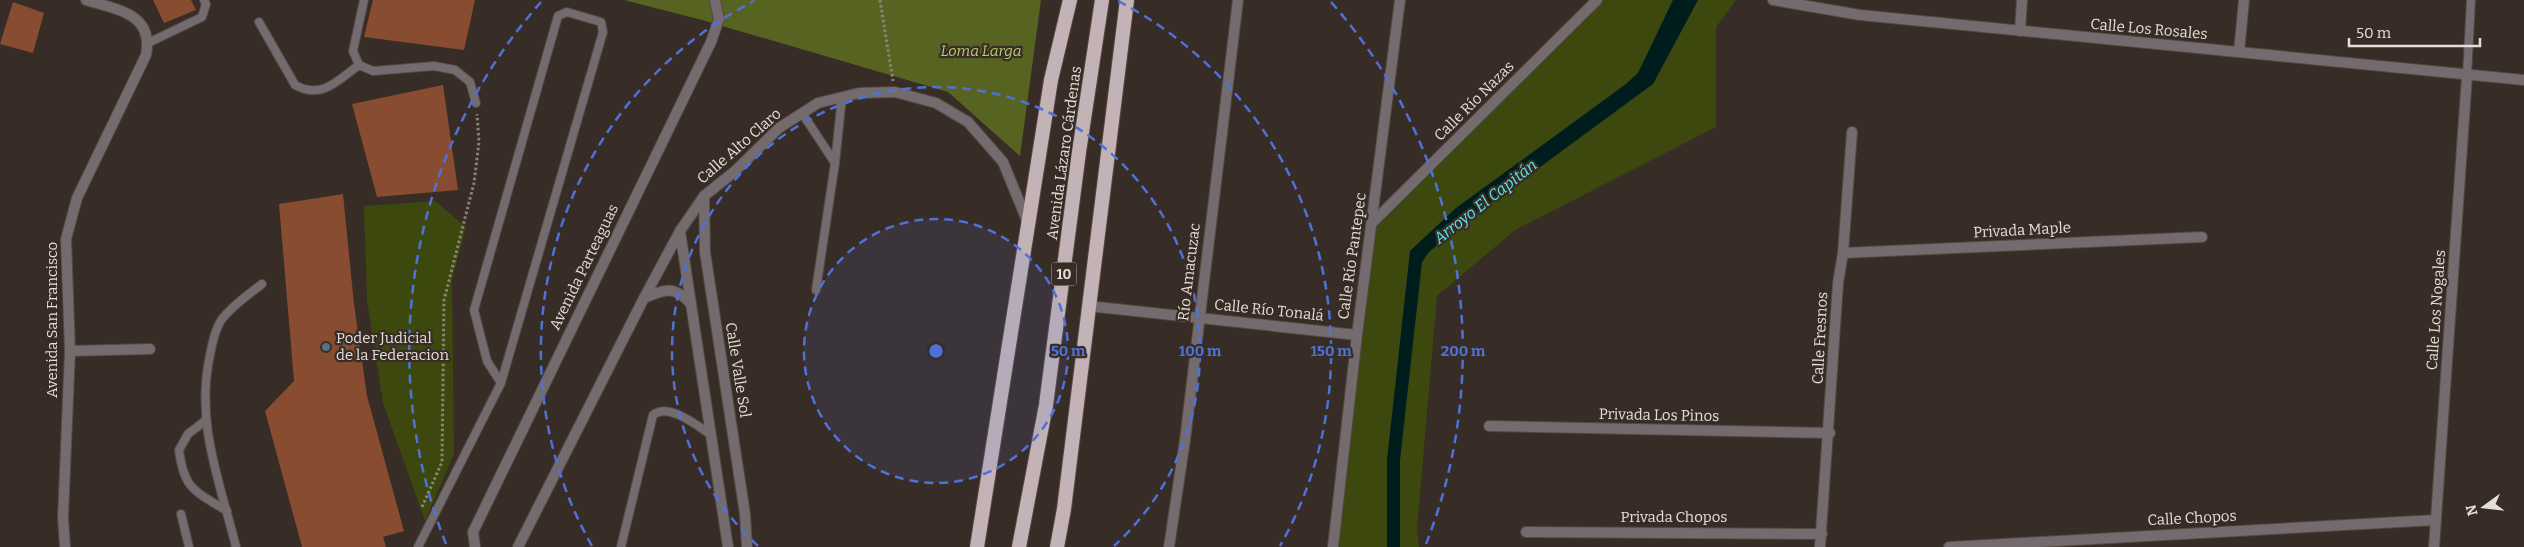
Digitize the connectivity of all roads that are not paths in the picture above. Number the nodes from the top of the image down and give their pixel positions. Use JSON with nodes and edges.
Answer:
{"nodes":[{"id":1,"x":86,"y":0,"type":"edge"},
{"id":2,"x":204,"y":0,"type":"edge"},
{"id":3,"x":364,"y":0,"type":"edge"},
{"id":4,"x":715,"y":0,"type":"edge"},
{"id":5,"x":1070,"y":0,"type":"edge"},
{"id":6,"x":1102,"y":0,"type":"edge"},
{"id":7,"x":1127,"y":0,"type":"edge"},
{"id":8,"x":1238,"y":0,"type":"edge"},
{"id":9,"x":1400,"y":0,"type":"edge"},
{"id":10,"x":1597,"y":0,"type":"edge"},
{"id":11,"x":1773,"y":0,"type":"edge"},
{"id":12,"x":2022,"y":0,"type":"edge"},
{"id":13,"x":2244,"y":0,"type":"edge"},
{"id":14,"x":2471,"y":0,"type":"edge"},
{"id":15,"x":259,"y":22,"type":"dead end"},
{"id":16,"x":2020,"y":31,"type":"junction"},
{"id":17,"x":148,"y":43,"type":"junction"},
{"id":18,"x":2239,"y":52,"type":"junction"},
{"id":19,"x":359,"y":65,"type":"junction"},
{"id":20,"x":2467,"y":76,"type":"junction"},
{"id":21,"x":2524,"y":80,"type":"edge"},
{"id":22,"x":842,"y":97,"type":"junction"},
{"id":23,"x":476,"y":103,"type":"road end"},
{"id":24,"x":802,"y":113,"type":"junction"},
{"id":25,"x":1852,"y":132,"type":"dead end"},
{"id":26,"x":835,"y":164,"type":"junction"},
{"id":27,"x":704,"y":196,"type":"junction"},
{"id":28,"x":1372,"y":223,"type":"junction"},
{"id":29,"x":1028,"y":224,"type":"junction"},
{"id":30,"x":680,"y":232,"type":"junction"},
{"id":31,"x":2202,"y":238,"type":"dead end"},
{"id":32,"x":1843,"y":254,"type":"junction"},
{"id":33,"x":262,"y":284,"type":"dead end"},
{"id":34,"x":816,"y":290,"type":"dead end"},
{"id":35,"x":644,"y":298,"type":"junction"},
{"id":36,"x":691,"y":304,"type":"junction"},
{"id":37,"x":1088,"y":306,"type":"junction"},
{"id":38,"x":1198,"y":318,"type":"junction"},
{"id":39,"x":1357,"y":334,"type":"junction"},
{"id":40,"x":150,"y":348,"type":"dead end"},
{"id":41,"x":70,"y":351,"type":"junction"},
{"id":42,"x":501,"y":383,"type":"junction"},
{"id":43,"x":205,"y":421,"type":"junction"},
{"id":44,"x":1489,"y":426,"type":"dead end"},
{"id":45,"x":1830,"y":433,"type":"junction"},
{"id":46,"x":711,"y":435,"type":"junction"},
{"id":47,"x":227,"y":511,"type":"junction"},
{"id":48,"x":181,"y":514,"type":"dead end"},
{"id":49,"x":2436,"y":520,"type":"junction"},
{"id":50,"x":1526,"y":532,"type":"dead end"},
{"id":51,"x":1822,"y":534,"type":"junction"},
{"id":52,"x":65,"y":547,"type":"edge"},
{"id":53,"x":190,"y":547,"type":"edge"},
{"id":54,"x":236,"y":547,"type":"edge"},
{"id":55,"x":418,"y":547,"type":"edge"},
{"id":56,"x":475,"y":547,"type":"edge"},
{"id":57,"x":518,"y":547,"type":"edge"},
{"id":58,"x":621,"y":547,"type":"edge"},
{"id":59,"x":728,"y":547,"type":"edge"},
{"id":60,"x":748,"y":547,"type":"edge"},
{"id":61,"x":977,"y":547,"type":"edge"},
{"id":62,"x":1019,"y":547,"type":"edge"},
{"id":63,"x":1057,"y":547,"type":"edge"},
{"id":64,"x":1169,"y":547,"type":"edge"},
{"id":65,"x":1333,"y":547,"type":"edge"},
{"id":66,"x":1820,"y":547,"type":"edge"},
{"id":67,"x":1949,"y":547,"type":"edge"},
{"id":68,"x":2434,"y":547,"type":"edge"}],
"edges":[{"from":1,"to":17,"type":"street"},
{"from":2,"to":17,"type":"lane"},
{"from":3,"to":19,"type":"lane"},
{"from":4,"to":56,"type":"street","name":"Avenida Parteaguas"},
{"from":5,"to":29,"type":"highway"},
{"from":6,"to":62,"type":"highway","name":"Avenida Lázaro Cárdenas","number":"10"},
{"from":7,"to":37,"type":"highway","number":"10"},
{"from":8,"to":38,"type":"street","name":"Río Amacuzac"},
{"from":9,"to":28,"type":"street","name":"Calle Río Pantepec"},
{"from":10,"to":28,"type":"street","name":"Calle Río Nazas"},
{"from":11,"to":16,"type":"street","name":"Calle Los Rosales"},
{"from":12,"to":16,"type":"street"},
{"from":13,"to":18,"type":"street"},
{"from":14,"to":20,"type":"lane"},
{"from":15,"to":19,"type":"lane"},
{"from":16,"to":18,"type":"street","name":"Calle Los Rosales"},
{"from":17,"to":41,"type":"street","name":"Avenida San Francisco"},
{"from":18,"to":20,"type":"street","name":"Calle Los Rosales"},
{"from":19,"to":23,"type":"lane"},
{"from":20,"to":21,"type":"street","name":"Calle Los Rosales"},
{"from":20,"to":49,"type":"street","name":"Calle Los Nogales"},
{"from":22,"to":24,"type":"street","name":"Calle Alto Claro"},
{"from":22,"to":26,"type":"lane"},
{"from":22,"to":29,"type":"street","name":"Calle Alto Claro"},
{"from":24,"to":26,"type":"lane"},
{"from":24,"to":27,"type":"street","name":"Calle Alto Claro"},
{"from":25,"to":32,"type":"street","name":"Calle Fresnos"},
{"from":26,"to":34,"type":"lane"},
{"from":27,"to":30,"type":"street","name":"Calle Alto Claro"},
{"from":27,"to":60,"type":"street","name":"Calle Valle Sol"},
{"from":28,"to":39,"type":"street","name":"Calle Río Pantepec"},
{"from":29,"to":61,"type":"highway"},
{"from":30,"to":35,"type":"street","name":"Calle Alto Claro"},
{"from":30,"to":36,"type":"street"},
{"from":31,"to":32,"type":"street","name":"Privada Maple"},
{"from":32,"to":45,"type":"street","name":"Calle Fresnos"},
{"from":33,"to":43,"type":"lane"},
{"from":35,"to":36,"type":"street"},
{"from":35,"to":57,"type":"street","name":"Calle Alto Claro"},
{"from":36,"to":46,"type":"street"},
{"from":37,"to":38,"type":"street","name":"Calle Río Tonalá"},
{"from":37,"to":63,"type":"highway","number":"10"},
{"from":38,"to":39,"type":"street","name":"Calle Río Tonalá"},
{"from":38,"to":64,"type":"street","name":"Río Amacuzac"},
{"from":39,"to":65,"type":"street","name":"Calle Río Pantepec"},
{"from":40,"to":41,"type":"street"},
{"from":41,"to":52,"type":"street","name":"Avenida San Francisco"},
{"from":42,"to":42,"type":"lane"},
{"from":42,"to":55,"type":"lane"},
{"from":43,"to":47,"type":"lane"},
{"from":43,"to":47,"type":"lane"},
{"from":44,"to":45,"type":"street","name":"Privada Los Pinos"},
{"from":45,"to":51,"type":"street","name":"Calle Fresnos"},
{"from":46,"to":58,"type":"lane"},
{"from":46,"to":59,"type":"street"},
{"from":47,"to":54,"type":"lane"},
{"from":48,"to":53,"type":"lane"},
{"from":49,"to":67,"type":"street","name":"Calle Chopos"},
{"from":49,"to":68,"type":"street","name":"Calle Los Nogales"},
{"from":50,"to":51,"type":"street","name":"Privada Chopos"},
{"from":51,"to":66,"type":"street","name":"Calle Fresnos"}]}
